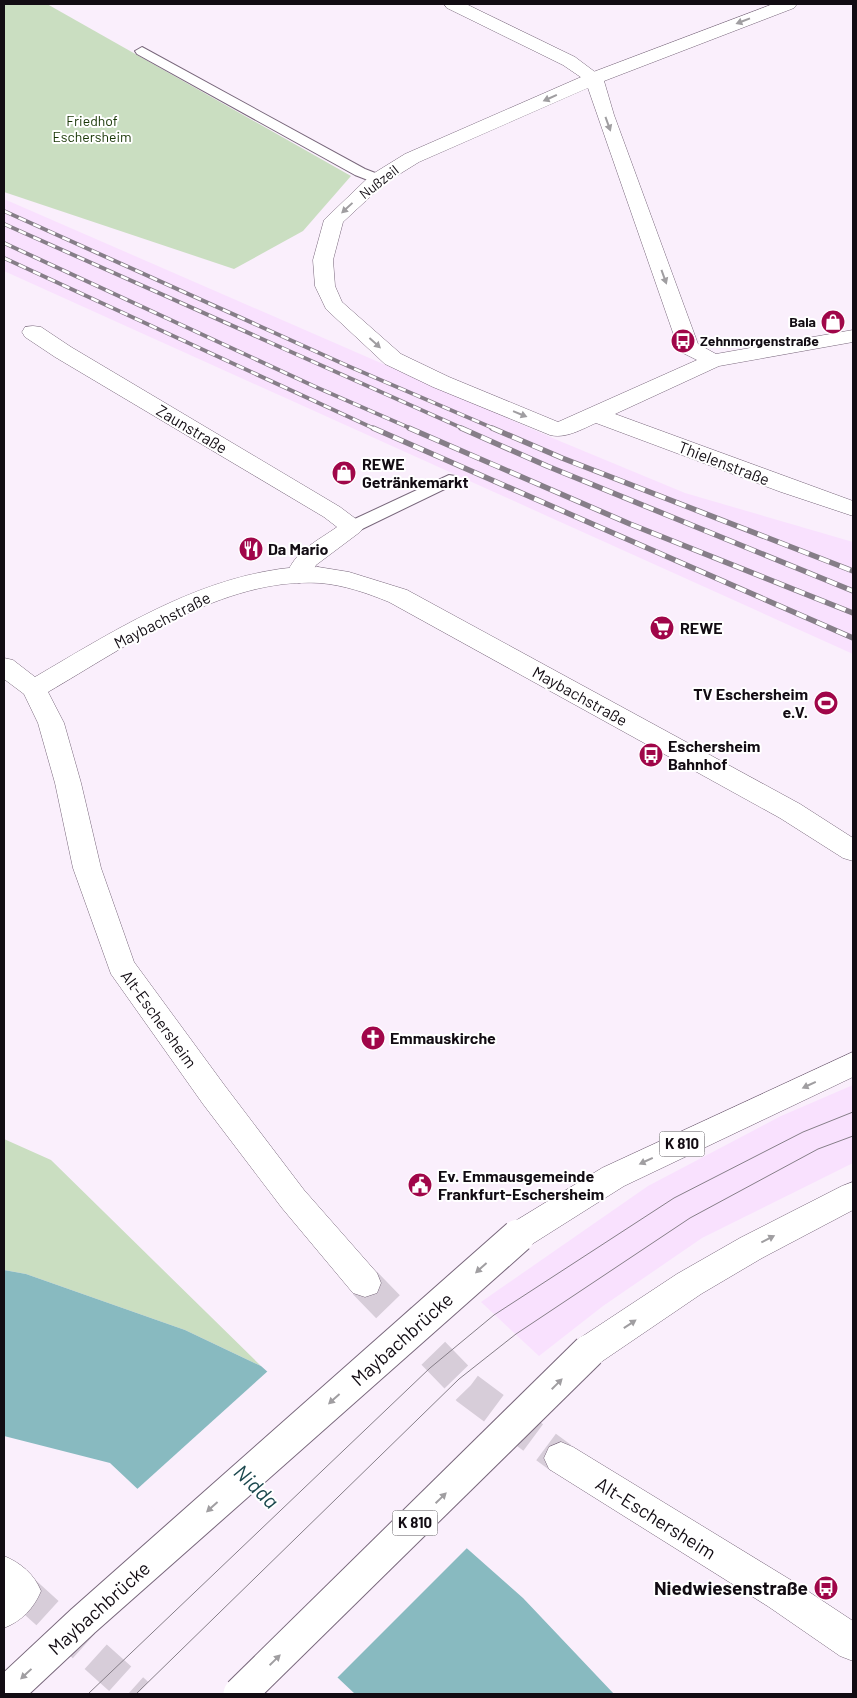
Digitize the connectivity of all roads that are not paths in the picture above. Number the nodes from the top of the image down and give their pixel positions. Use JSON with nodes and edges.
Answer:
{"nodes":[{"id":1,"x":453,"y":4,"type":"edge"},
{"id":2,"x":788,"y":4,"type":"edge"},
{"id":3,"x":142,"y":51,"type":"dead end"},
{"id":4,"x":594,"y":78,"type":"junction"},
{"id":5,"x":378,"y":179,"type":"junction"},
{"id":6,"x":33,"y":332,"type":"dead end"},
{"id":7,"x":853,"y":336,"type":"edge"},
{"id":8,"x":713,"y":361,"type":"junction"},
{"id":9,"x":596,"y":415,"type":"junction"},
{"id":10,"x":449,"y":480,"type":"dead end"},
{"id":11,"x":853,"y":509,"type":"edge"},
{"id":12,"x":352,"y":527,"type":"junction"},
{"id":13,"x":299,"y":575,"type":"junction"},
{"id":14,"x":4,"y":666,"type":"edge"},
{"id":15,"x":34,"y":690,"type":"junction"},
{"id":16,"x":852,"y":851,"type":"edge"},
{"id":17,"x":853,"y":1064,"type":"edge"},
{"id":18,"x":853,"y":1196,"type":"edge"},
{"id":19,"x":365,"y":1283,"type":"tunnel mouth"},
{"id":20,"x":561,"y":1458,"type":"tunnel mouth"},
{"id":21,"x":853,"y":1643,"type":"edge"},
{"id":22,"x":5,"y":1694,"type":"edge"},
{"id":23,"x":240,"y":1694,"type":"edge"}],
"edges":[{"from":1,"to":4,"type":"street"},
{"from":2,"to":4,"type":"street","name":"Nußzeil","one_way":true},
{"from":3,"to":5,"type":"lane"},
{"from":4,"to":5,"type":"street","name":"Nußzeil","one_way":true},
{"from":4,"to":8,"type":"street","one_way":true},
{"from":5,"to":9,"type":"street","name":"Nußzeil","one_way":true},
{"from":6,"to":12,"type":"street","name":"Zaunstraße"},
{"from":7,"to":8,"type":"street","name":"Nußzeil"},
{"from":8,"to":9,"type":"street","name":"Nußzeil"},
{"from":9,"to":11,"type":"street","name":"Thielenstraße"},
{"from":10,"to":12,"type":"lane"},
{"from":12,"to":13,"type":"street"},
{"from":13,"to":15,"type":"street","name":"Maybachstraße"},
{"from":13,"to":16,"type":"street","name":"Maybachstraße"},
{"from":14,"to":15,"type":"street","name":"Alt-Eschersheim"},
{"from":15,"to":19,"type":"street","name":"Alt-Eschersheim"},
{"from":17,"to":22,"type":"street","name":"Maybachbrücke","number":"K 810","one_way":true,"bridge":true},
{"from":23,"to":18,"type":"street","number":"K 810","one_way":true,"bridge":true},
{"from":20,"to":21,"type":"street","name":"Alt-Eschersheim"}]}
